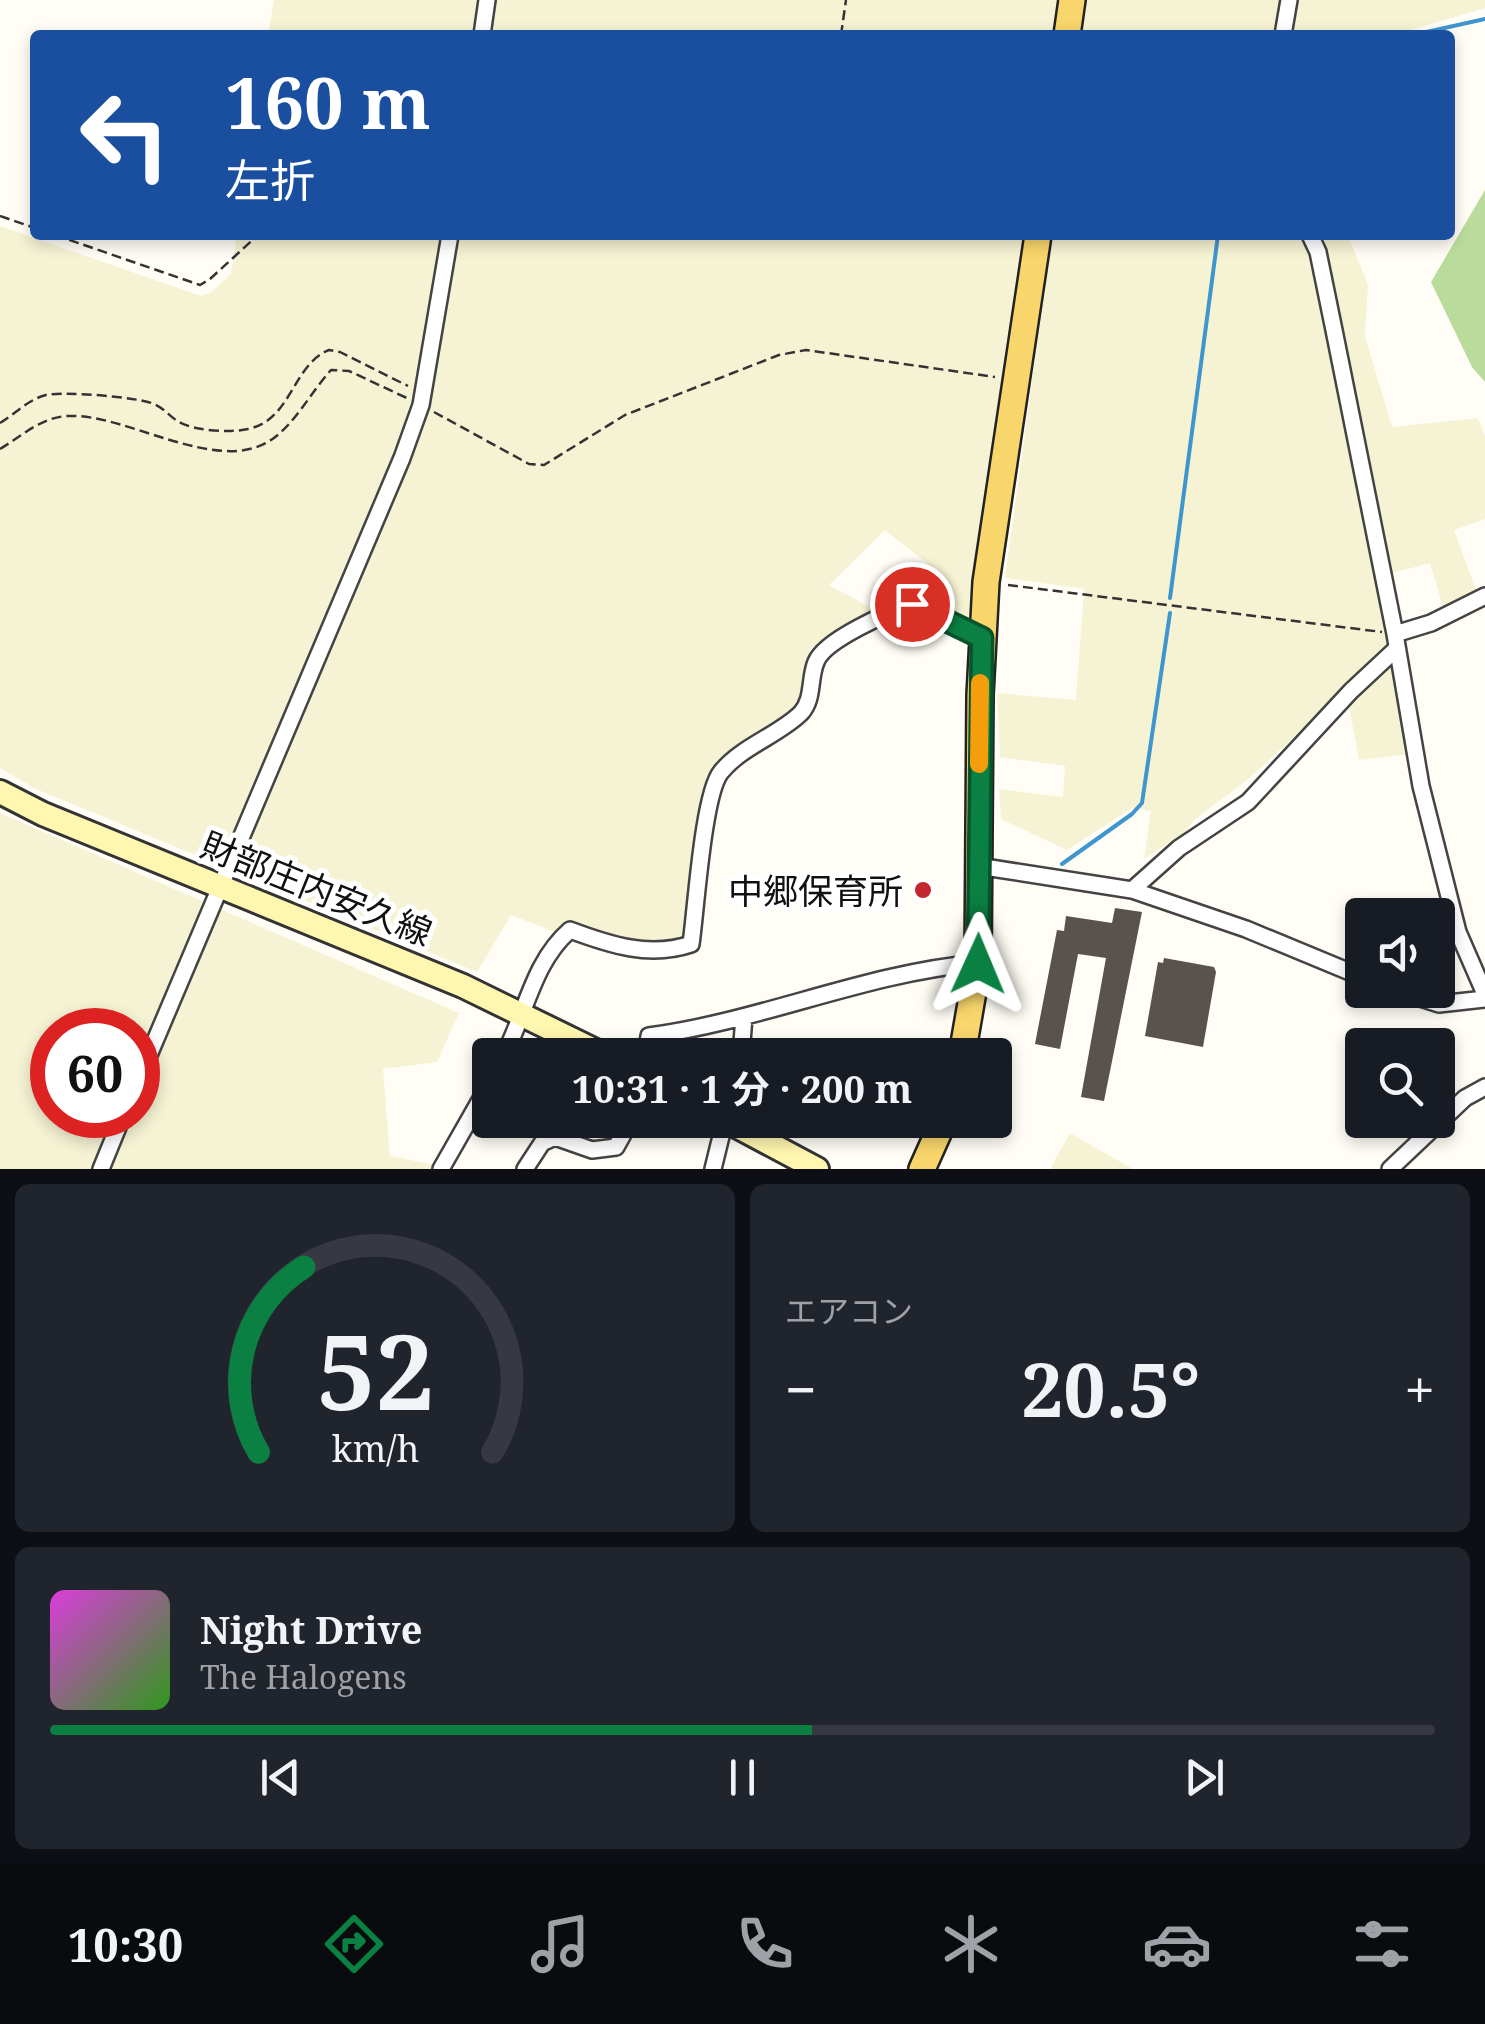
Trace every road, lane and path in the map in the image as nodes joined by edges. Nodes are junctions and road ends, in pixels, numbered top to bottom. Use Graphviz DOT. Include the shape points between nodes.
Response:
graph roads {
  1 [pos="488,0"];
  2 [pos="846,0"];
  3 [pos="1072,0"];
  4 [pos="1290,0"];
  5 [pos="483,30"];
  6 [pos="842,30"];
  7 [pos="1068,30"];
  8 [pos="1285,30"];
  9 [pos="0,216"];
  10 [pos="30,226"];
  11 [pos="70,240"];
  12 [pos="252,240"];
  13 [pos="449,240"];
  14 [pos="1037,240"];
  15 [pos="1312,240"];
  16 [pos="1017,380"];
  17 [pos="422,400"];
  18 [pos="0,424"];
  19 [pos="0,449"];
  20 [pos="986,582"];
  21 [pos="1485,596"];
  22 [pos="982,638"];
  23 [pos="1395,642"];
  24 [pos="0,792"];
  25 [pos="978,866"];
  26 [pos="220,886"];
  27 [pos="1132,890"];
  28 [pos="978,964"];
  29 [pos="1345,970"];
  30 [pos="1485,996"];
  31 [pos="1455,1001"];
  32 [pos="523,1013"];
  33 [pos="744,1018"];
  34 [pos="160,1029"];
  35 [pos="512,1038"];
  36 [pos="571,1038"];
  37 [pos="649,1038"];
  38 [pos="742,1038"];
  39 [pos="965,1038"];
  40 [pos="1485,1087"];
  41 [pos="472,1115"];
  42 [pos="113,1138"];
  43 [pos="553,1138"];
  44 [pos="558,1138"];
  45 [pos="621,1138"];
  46 [pos="721,1138"];
  47 [pos="759,1138"];
  48 [pos="936,1138"];
  49 [pos="100,1169"];
  50 [pos="441,1169"];
  51 [pos="525,1169"];
  52 [pos="714,1169"];
  53 [pos="817,1169"];
  54 [pos="922,1169"];
  55 [pos="1390,1169"];
  1 -- 5 [label="street"];
  2 -- 6 [label="path"];
  3 -- 7 [label="main road"];
  4 -- 8 [label="street"];
  9 -- 10 [label="path"];
  11 -- 12 [label="path" via="200,285"];
  13 -- 17 [label="street"];
  14 -- 16 [label="main road"];
  15 -- 23 [label="street"];
  16 -- 17 [label="path" via="792,352 642,407 544,465 529,464"];
  16 -- 20 [label="main road"];
  17 -- 18 [label="path" via="329,350 313,360 282,410 254,428 192,427 153,403 68,393 34,400"];
  17 -- 19 [label="path" via="331,370 282,431 247,450 176,443 70,416 36,424"];
  17 -- 26 [label="street"];
  20 -- 22 [label="main road"];
  20 -- 23 [label="path"];
  21 -- 23 [label="street"];
  22 -- 25 [label="main road"];
  22 -- 32 [label="street" via="912,604 825,646 801,712 719,774 691,944 673,950 617,948 570,930 556,942"];
  23 -- 27 [label="street" via="1248,802 1179,848"];
  23 -- 30 [label="street" via="1420,786 1458,932"];
  24 -- 26 [label="main road, 財部庄内安久線"];
  25 -- 27 [label="street"];
  25 -- 28 [label="main road"];
  26 -- 32 [label="main road, 財部庄内安久線"];
  26 -- 34 [label="street"];
  27 -- 29 [label="street"];
  28 -- 33 [label="street" via="879,979"];
  28 -- 39 [label="main road"];
  30 -- 31 [label="street"];
  32 -- 35 [label="street"];
  32 -- 36 [label="main road, 財部庄内安久線"];
  33 -- 37 [label="street"];
  33 -- 38 [label="street"];
  40 -- 55 [label="street"];
  41 -- 50 [label="street"];
  42 -- 49 [label="street"];
  43 -- 51 [label="street"];
  44 -- 45 [label="street" via="592,1150 616,1147"];
  46 -- 52 [label="street"];
  47 -- 53 [label="main road"];
  48 -- 54 [label="main road"];
}
